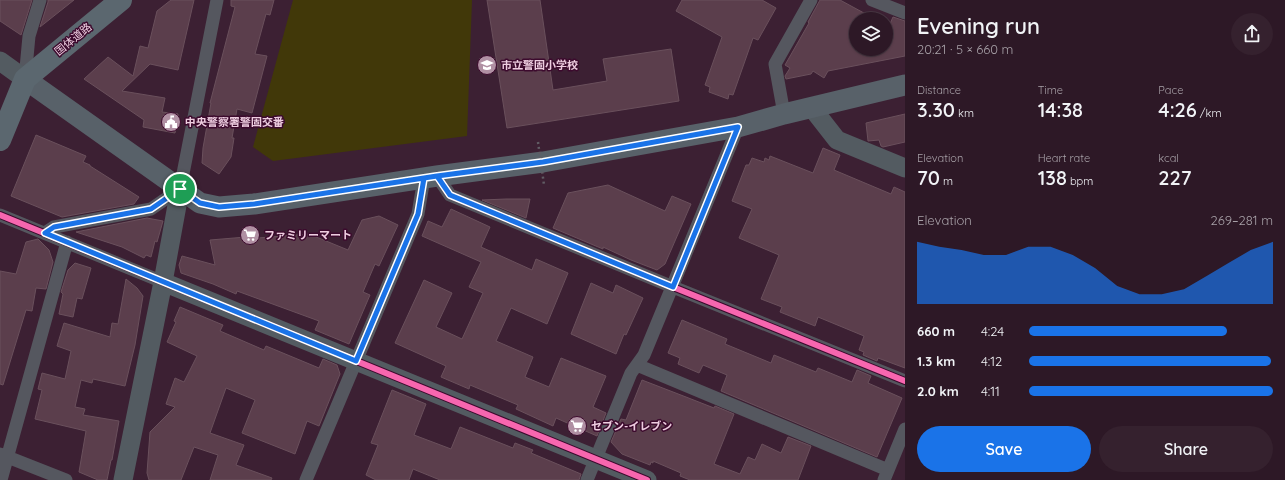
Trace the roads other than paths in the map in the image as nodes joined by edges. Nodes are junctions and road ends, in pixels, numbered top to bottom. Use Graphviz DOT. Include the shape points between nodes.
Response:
graph roads {
  1 [pos="40,0"];
  2 [pos="120,0"];
  3 [pos="217,0"];
  4 [pos="811,0"];
  5 [pos="872,0"];
  6 [pos="905,13"];
  7 [pos="0,61"];
  8 [pos="25,78"];
  9 [pos="905,85"];
  10 [pos="812,108"];
  11 [pos="784,114"];
  12 [pos="738,127"];
  13 [pos="0,140"];
  14 [pos="905,168"];
  15 [pos="430,177"];
  16 [pos="180,189"];
  17 [pos="0,214"];
  18 [pos="45,233"];
  19 [pos="67,242"];
  20 [pos="163,282"];
  21 [pos="673,287"];
  22 [pos="356,361"];
  23 [pos="637,365"];
  24 [pos="905,381"];
  25 [pos="905,429"];
  26 [pos="3,456"];
  27 [pos="595,459"];
  28 [pos="886,475"];
  29 [pos="1,480"];
  30 [pos="66,480"];
  31 [pos="123,480"];
  32 [pos="306,480"];
  33 [pos="587,480"];
  34 [pos="647,480"];
  1 -- 8 [label="street" via="29,36"];
  2 -- 8 [label="highway, 国体道路"];
  3 -- 16 [label="street"];
  4 -- 11 [label="street" via="774,64"];
  5 -- 6 [label="street"];
  7 -- 8 [label="street"];
  8 -- 13 [label="highway"];
  8 -- 16 [label="main road"];
  9 -- 10 [label="main road"];
  10 -- 11 [label="main road"];
  10 -- 14 [label="street" via="837,140"];
  11 -- 12 [label="main road"];
  12 -- 15 [label="main road" via="543,162"];
  12 -- 21 [label="street"];
  15 -- 16 [label="main road" via="219,207 200,203"];
  15 -- 21 [label="street" via="450,195"];
  15 -- 22 [label="street" via="418,214"];
  16 -- 18 [label="street" via="151,209 54,227"];
  16 -- 20 [label="street"];
  17 -- 18 [label="street"];
  18 -- 19 [label="street"];
  19 -- 20 [label="street"];
  19 -- 26 [label="street"];
  20 -- 22 [label="street"];
  20 -- 31 [label="street"];
  21 -- 23 [label="street" via="644,355"];
  21 -- 24 [label="street"];
  22 -- 27 [label="street"];
  22 -- 32 [label="street"];
  23 -- 27 [label="street" via="631,373"];
  23 -- 28 [label="street"];
  25 -- 28 [label="street"];
  26 -- 29 [label="street"];
  26 -- 30 [label="street"];
  27 -- 33 [label="street"];
  27 -- 34 [label="street"];
}
